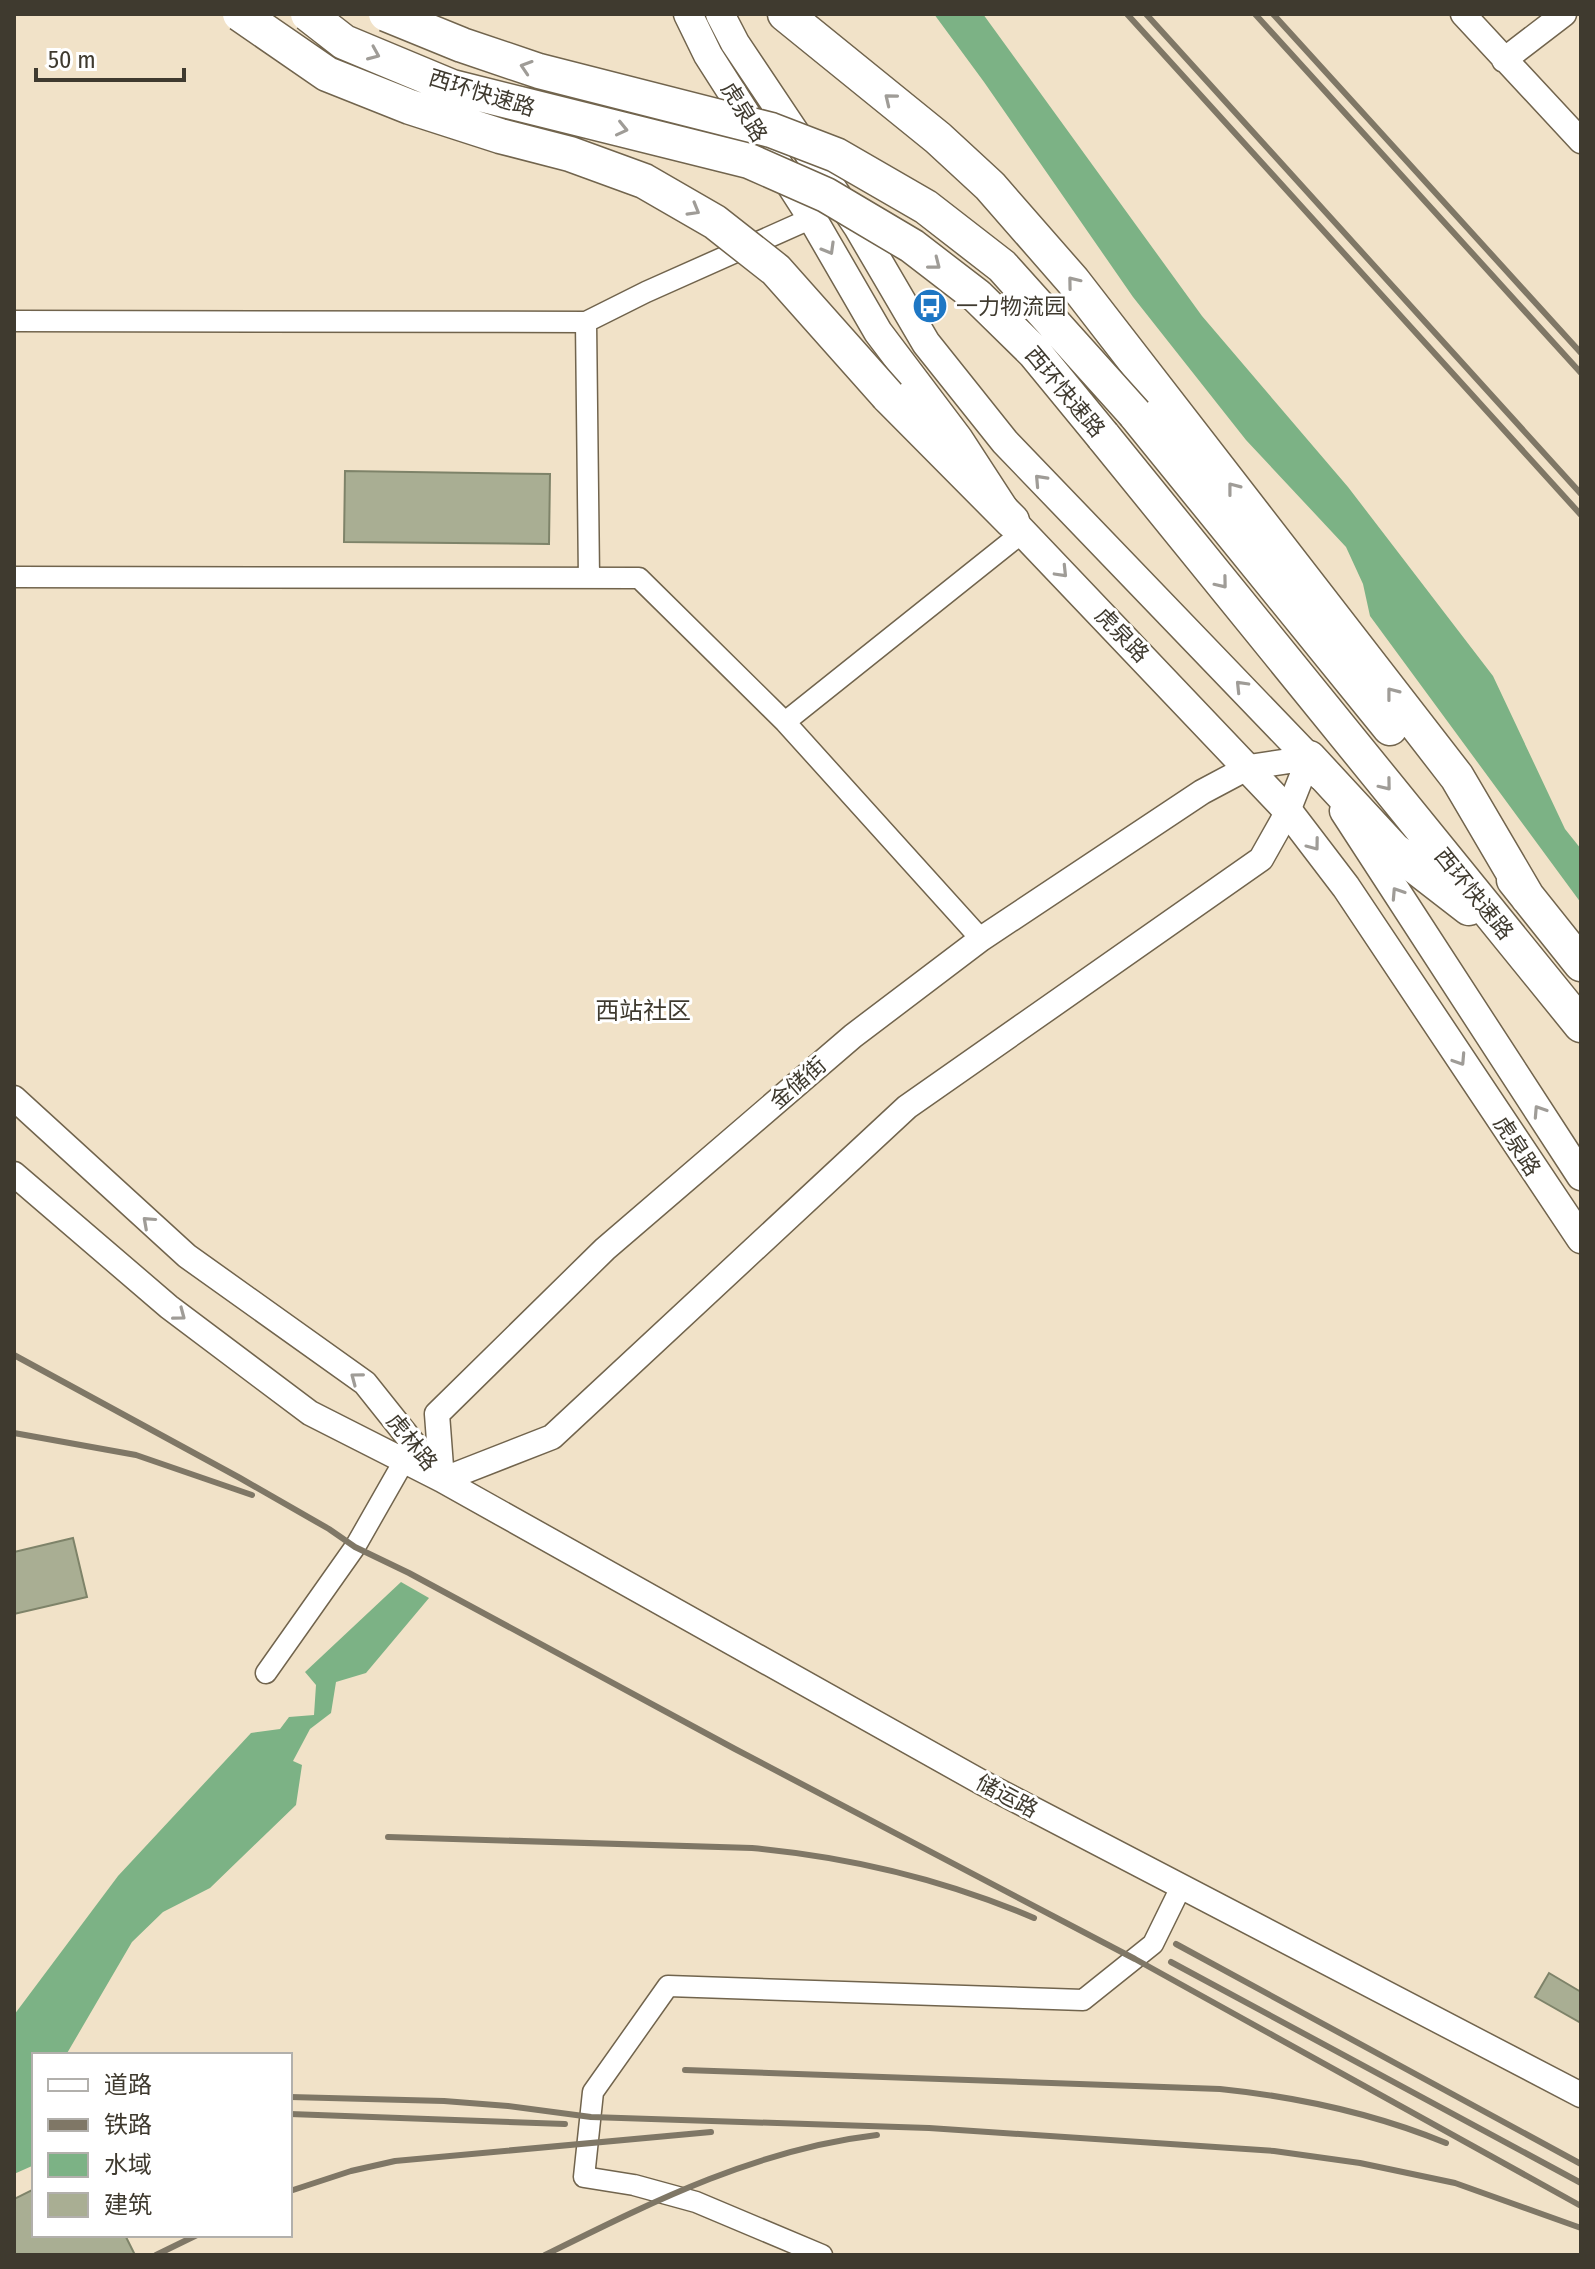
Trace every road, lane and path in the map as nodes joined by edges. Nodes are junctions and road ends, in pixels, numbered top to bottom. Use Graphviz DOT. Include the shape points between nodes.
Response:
graph roads {
  1 [pos="240,14"];
  2 [pos="308,14"];
  3 [pos="386,14"];
  4 [pos="688,14"];
  5 [pos="720,14"];
  6 [pos="785,14"];
  7 [pos="1463,14"];
  8 [pos="1564,14"];
  9 [pos="1504,60"];
  10 [pos="1581,141"];
  11 [pos="812,218"];
  12 [pos="14,321"];
  13 [pos="586,322"];
  14 [pos="1018,527"];
  15 [pos="14,577"];
  16 [pos="589,578"];
  17 [pos="785,722"];
  18 [pos="1309,758"];
  19 [pos="1249,767"];
  20 [pos="1288,811"];
  21 [pos="1528,898"];
  22 [pos="981,939"];
  23 [pos="1515,944"];
  24 [pos="1573,954"];
  25 [pos="1581,1025"];
  26 [pos="14,1098"];
  27 [pos="14,1174"];
  28 [pos="1581,1176"];
  29 [pos="1581,1239"];
  30 [pos="404,1461"];
  31 [pos="442,1480"];
  32 [pos="266,1673"];
  33 [pos="1181,1887"];
  34 [pos="1581,2095"];
  35 [pos="822,2255"];
  1 -- 14 [label="highway, one-way, bridge" via="327,74 410,107 644,181 715,222 776,270 888,396"];
  2 -- 23 [label="highway, 西环快速路, one-way, bridge" via="344,42 452,87 749,161 826,195 912,246 977,296 1034,352"];
  21 -- 3 [label="highway, 西环快速路, one-way, bridge" via="1135,414 1002,266 926,207 836,155 771,130 539,71"];
  4 -- 11 [label="main road, 虎泉路" via="708,55"];
  18 -- 5 [label="main road, 虎泉路, one-way" via="1005,442 926,343"];
  21 -- 6 [label="highway, one-way" via="1457,777 1073,281 990,186"];
  7 -- 9 [label="street"];
  8 -- 9 [label="street"];
  9 -- 10 [label="street"];
  11 -- 13 [label="street"];
  11 -- 14 [label="main road, 虎泉路, one-way" via="878,332"];
  12 -- 13 [label="street"];
  13 -- 16 [label="street"];
  14 -- 17 [label="street"];
  14 -- 19 [label="main road, 虎泉路, one-way"];
  15 -- 16 [label="street"];
  16 -- 17 [label="street" via="639,578"];
  17 -- 22 [label="street"];
  18 -- 19 [label="street, 金储街"];
  18 -- 20 [label="street"];
  18 -- 23 [label="highway" via="1394,850"];
  28 -- 18 [label="main road, 虎泉路, one-way"];
  19 -- 20 [label="main road, 虎泉路"];
  19 -- 22 [label="street, 金储街" via="1202,792"];
  20 -- 29 [label="main road, 虎泉路, one-way" via="1346,887"];
  20 -- 31 [label="street" via="1261,859 907,1107 552,1437"];
  21 -- 24 [label="highway, 西环快速路"];
  22 -- 31 [label="street, 金储街" via="853,1036 605,1249 437,1414"];
  23 -- 25 [label="highway, 西环快速路"];
  31 -- 26 [label="street, 虎林路, one-way" via="365,1383 187,1256"];
  27 -- 30 [label="street, 虎林路, one-way" via="169,1307 310,1413"];
  30 -- 31 [label="street, 虎林路"];
  30 -- 32 [label="street" via="355,1547"];
  31 -- 33 [label="street, 储运路" via="981,1782"];
  33 -- 34 [label="street, 储运路"];
  33 -- 35 [label="street" via="1153,1944 1083,2000 668,1986 593,2092 584,2177 696,2202"];
}
